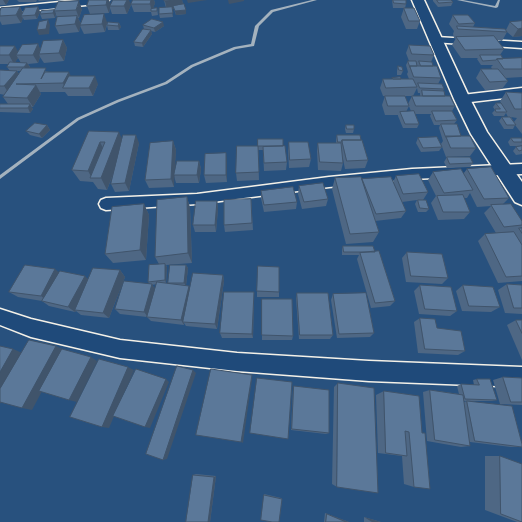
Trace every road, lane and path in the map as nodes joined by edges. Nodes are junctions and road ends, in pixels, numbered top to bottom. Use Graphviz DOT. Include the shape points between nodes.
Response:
graph roads {
  1 [pos="105,0"];
  2 [pos="418,0"];
  3 [pos="0,11"];
  4 [pos="436,40"];
  5 [pos="522,44"];
  6 [pos="522,92"];
  7 [pos="462,99"];
  8 [pos="522,169"];
  9 [pos="505,170"];
  10 [pos="522,197"];
  11 [pos="106,204"];
  12 [pos="0,317"];
  13 [pos="522,377"];
  1 -- 3 [label="street"];
  2 -- 4 [label="main road"];
  4 -- 5 [label="street"];
  4 -- 7 [label="main road"];
  6 -- 7 [label="street"];
  7 -- 9 [label="main road" via="480,134"];
  8 -- 9 [label="street"];
  9 -- 10 [label="main road"];
  9 -- 11 [label="street" via="412,174 197,199"];
  12 -- 13 [label="street" via="31,328 128,350 237,362 362,371"];
}
